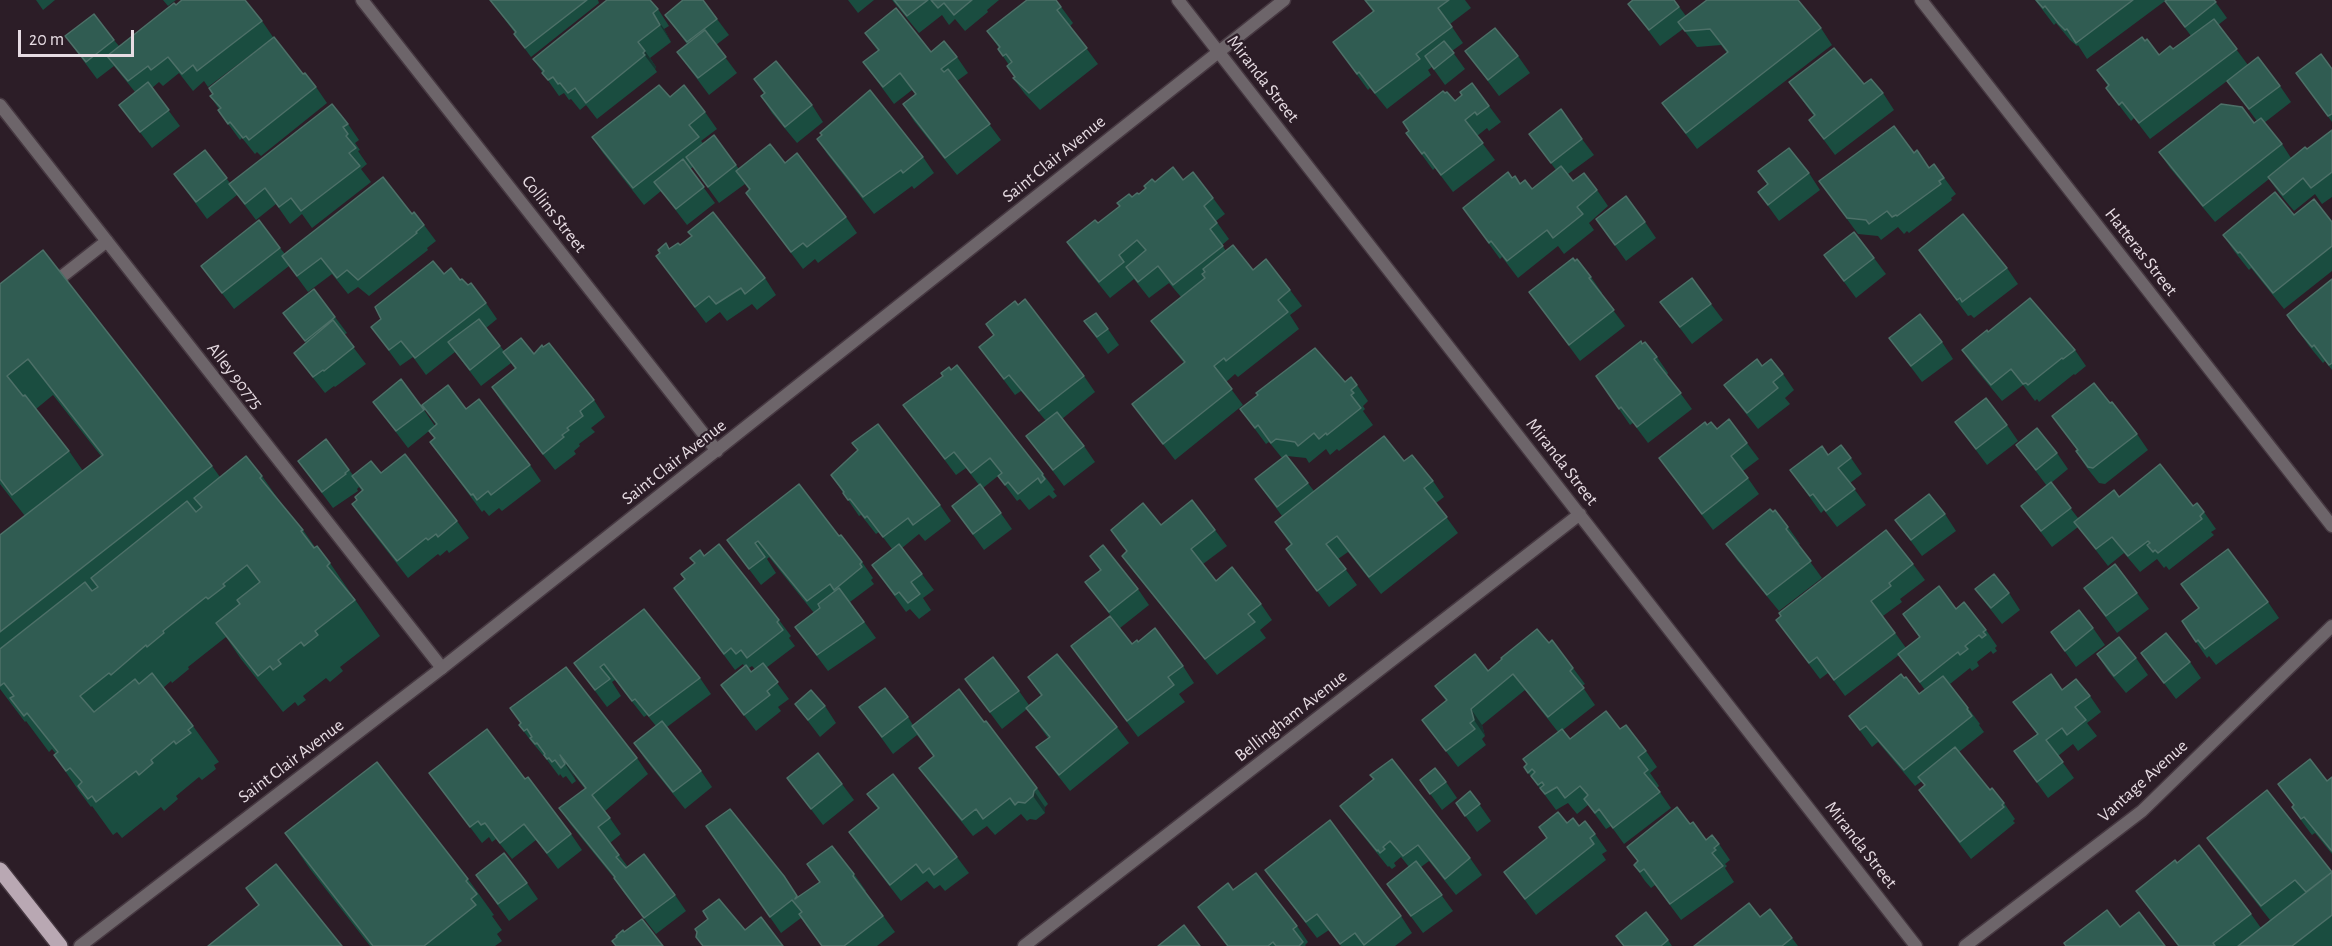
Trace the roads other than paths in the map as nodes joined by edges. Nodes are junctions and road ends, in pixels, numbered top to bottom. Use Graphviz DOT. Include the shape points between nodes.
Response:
graph roads {
  1 [pos="362,0"];
  2 [pos="1178,0"];
  3 [pos="1284,0"];
  4 [pos="1921,0"];
  5 [pos="1219,51"];
  6 [pos="0,105"];
  7 [pos="106,241"];
  8 [pos="44,290"];
  9 [pos="717,451"];
  10 [pos="1580,514"];
  11 [pos="2332,526"];
  12 [pos="2332,626"];
  13 [pos="442,668"];
  14 [pos="0,870"];
  15 [pos="60,946"];
  16 [pos="80,946"];
  17 [pos="1024,946"];
  18 [pos="1916,946"];
  19 [pos="1965,946"];
  1 -- 9 [label="street, Collins Street"];
  2 -- 5 [label="street, Miranda Street"];
  3 -- 5 [label="street, Saint Clair Avenue"];
  4 -- 11 [label="street, Hatteras Street"];
  5 -- 9 [label="street, Saint Clair Avenue"];
  5 -- 10 [label="street, Miranda Street"];
  6 -- 7 [label="street, Alley 90775"];
  7 -- 8 [label="street"];
  7 -- 13 [label="street, Alley 90775"];
  9 -- 13 [label="street, Saint Clair Avenue"];
  10 -- 17 [label="street, Bellingham Avenue"];
  10 -- 18 [label="street, Miranda Street"];
  12 -- 19 [label="street, Vantage Avenue" via="2142,811"];
  13 -- 16 [label="street, Saint Clair Avenue"];
  14 -- 15 [label="main road"];
}
